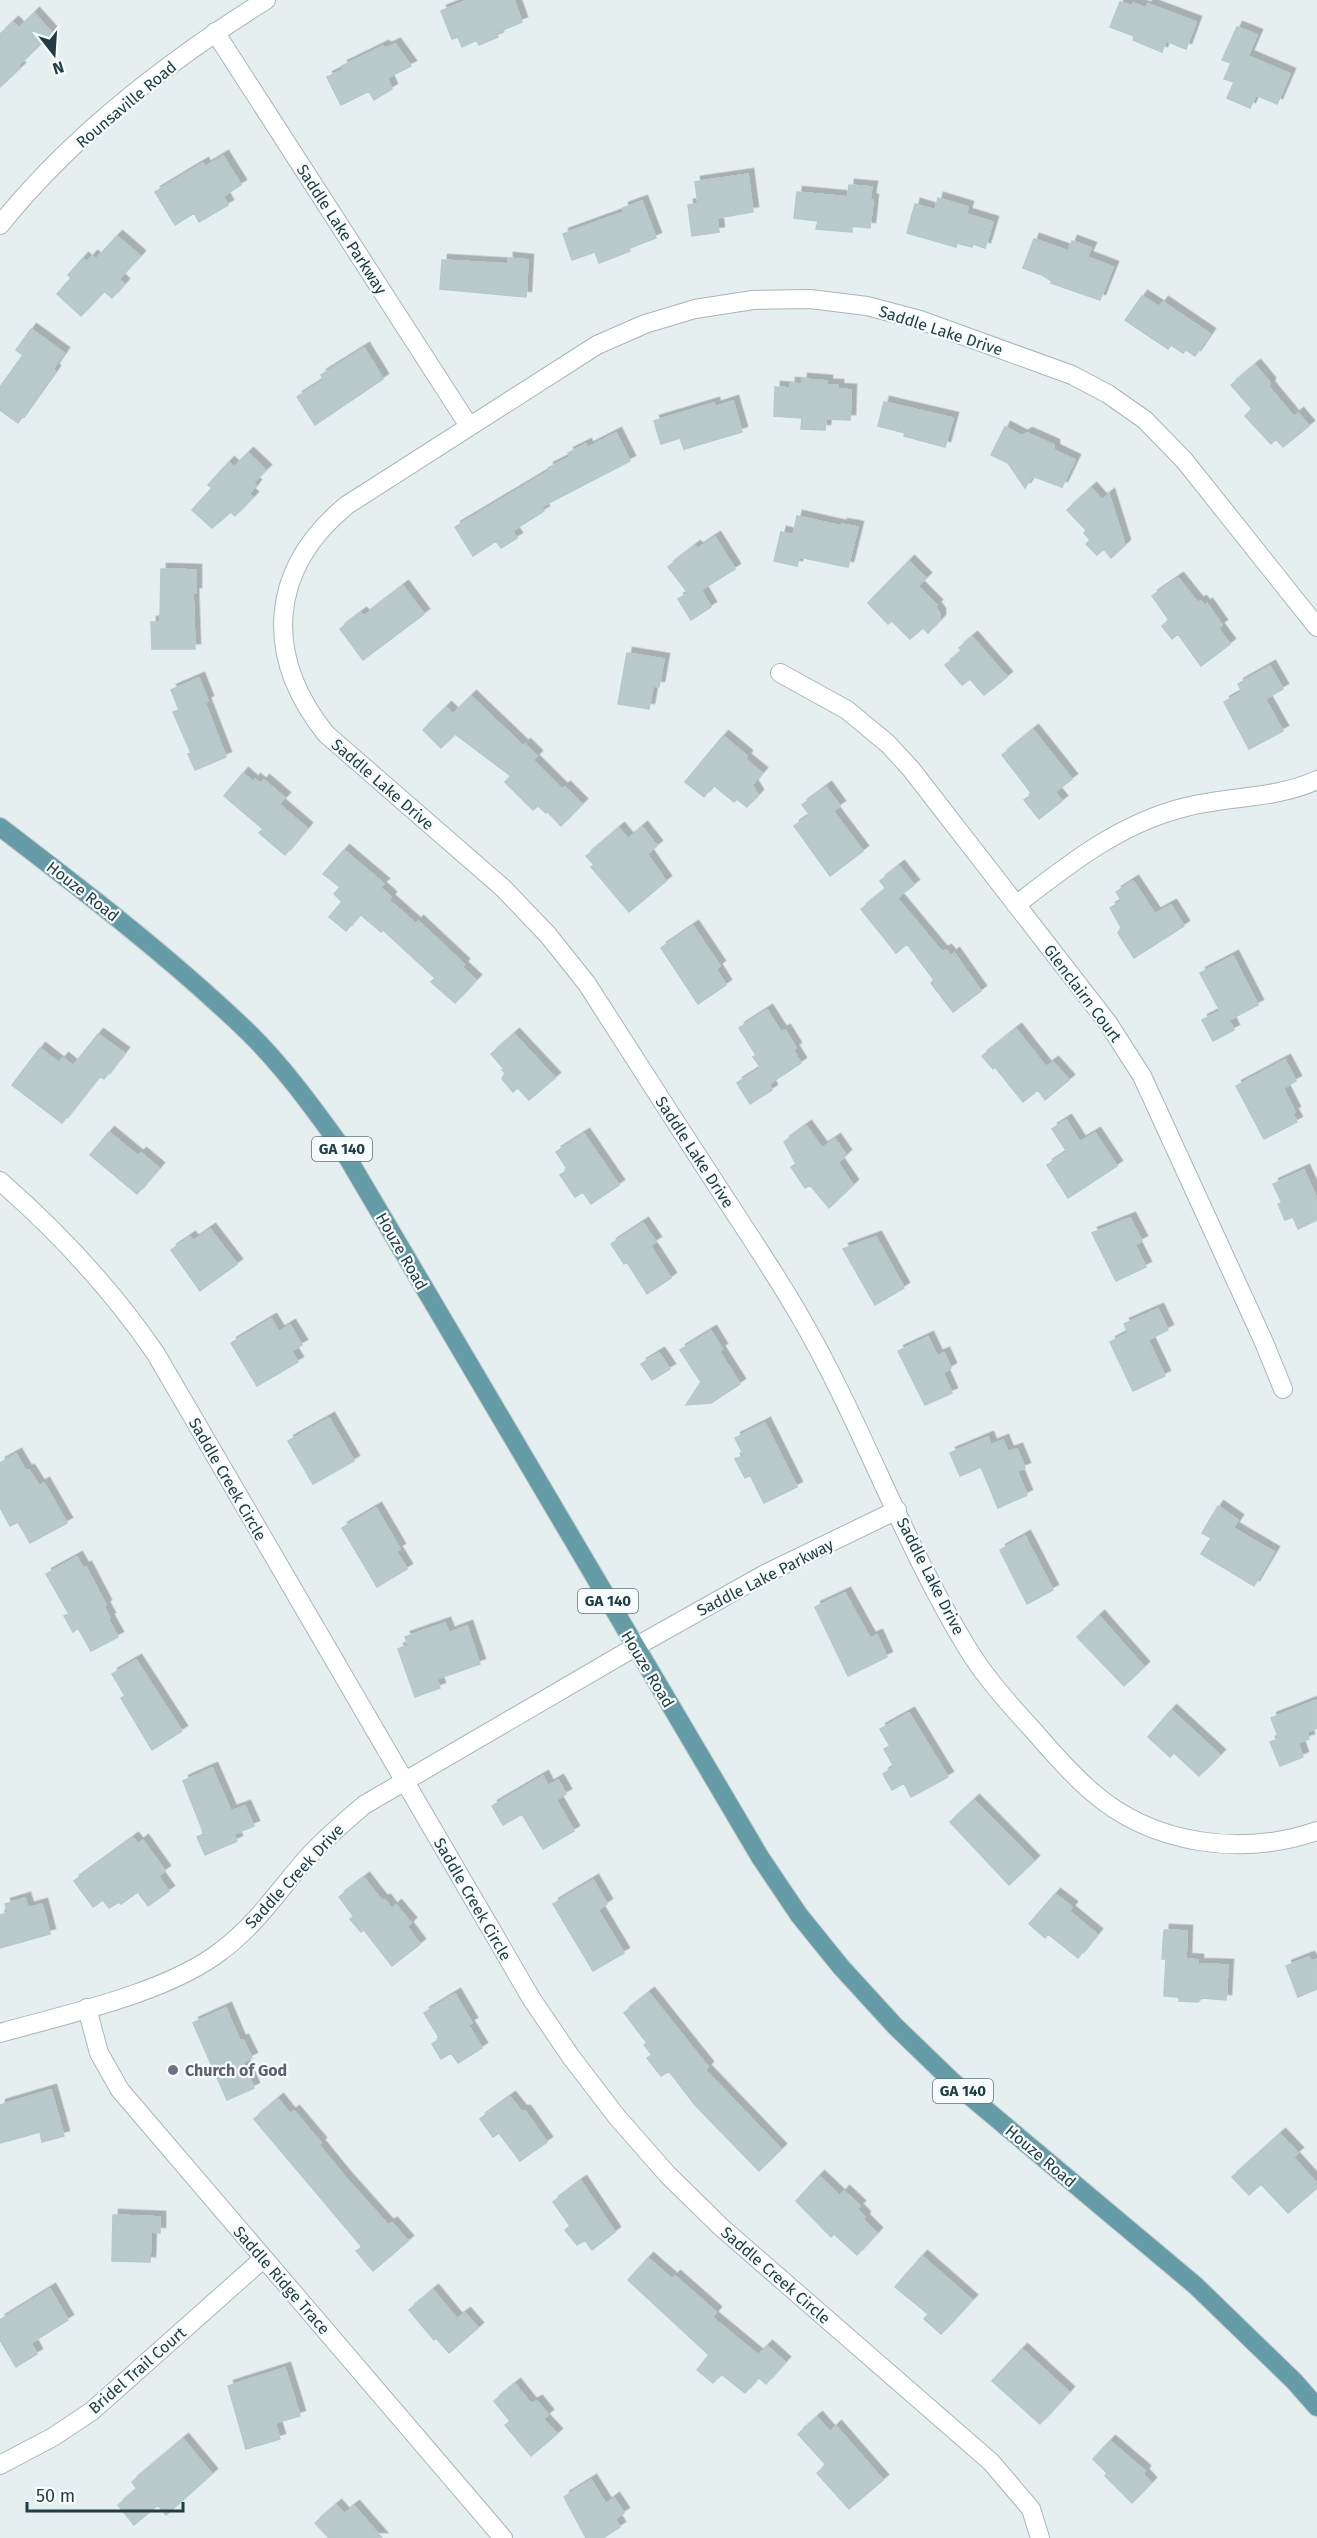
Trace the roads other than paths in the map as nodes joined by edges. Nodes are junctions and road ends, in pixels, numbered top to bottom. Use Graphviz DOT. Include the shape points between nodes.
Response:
graph roads {
  1 [pos="266,0"];
  2 [pos="215,32"];
  3 [pos="0,225"];
  4 [pos="469,426"];
  5 [pos="1317,627"];
  6 [pos="780,673"];
  7 [pos="1317,780"];
  8 [pos="0,827"];
  9 [pos="1016,905"];
  10 [pos="0,1181"];
  11 [pos="1283,1389"];
  12 [pos="897,1510"];
  13 [pos="634,1647"];
  14 [pos="404,1781"];
  15 [pos="1317,1831"];
  16 [pos="87,2008"];
  17 [pos="0,2033"];
  18 [pos="263,2259"];
  19 [pos="1317,2407"];
  20 [pos="0,2465"];
  21 [pos="503,2538"];
  22 [pos="1040,2538"];
  1 -- 2 [label="street, Rounsaville Road"];
  2 -- 3 [label="street, Rounsaville Road" via="100,122"];
  2 -- 4 [label="street, Saddle Lake Parkway"];
  4 -- 5 [label="street, Saddle Lake Drive" via="597,345 645,324 695,309 753,300 810,299 867,306 920,320 1072,375 1117,400 1145,420 1184,460"];
  4 -- 12 [label="street, Saddle Lake Drive" via="347,505 310,542 294,571 283,612 284,648 294,686 326,734 503,888 587,984 798,1312"];
  6 -- 9 [label="street, Glenclairn Court" via="846,710 888,744"];
  7 -- 9 [label="street" via="1275,793 1186,807 1128,827 1081,855"];
  8 -- 13 [label="main road, Houze Road / GA 140" via="176,967 248,1032 296,1085 339,1145"];
  9 -- 11 [label="street, Glenclairn Court" via="1108,1023 1142,1076"];
  10 -- 14 [label="street, Saddle Creek Circle" via="125,1310 156,1354"];
  12 -- 13 [label="street, Saddle Lake Parkway" via="765,1574"];
  12 -- 15 [label="street, Saddle Lake Drive" via="968,1649 1003,1696 1092,1793 1126,1816 1166,1834 1213,1844 1252,1845"];
  13 -- 14 [label="street, Saddle Creek Drive"];
  13 -- 19 [label="main road, Houze Road / GA 140" via="760,1857 841,1967 953,2082 1196,2286"];
  14 -- 16 [label="street, Saddle Creek Drive" via="364,1805 333,1831 260,1917 220,1952 165,1983"];
  14 -- 22 [label="street, Saddle Creek Circle" via="531,1998 617,2117 721,2227 991,2462 1030,2509"];
  16 -- 17 [label="street, Saddle Creek Drive"];
  16 -- 18 [label="street, Saddle Ridge Trace" via="99,2053 120,2090"];
  18 -- 20 [label="street, Bridel Trail Court" via="92,2411"];
  18 -- 21 [label="street, Saddle Ridge Trace"];
}
